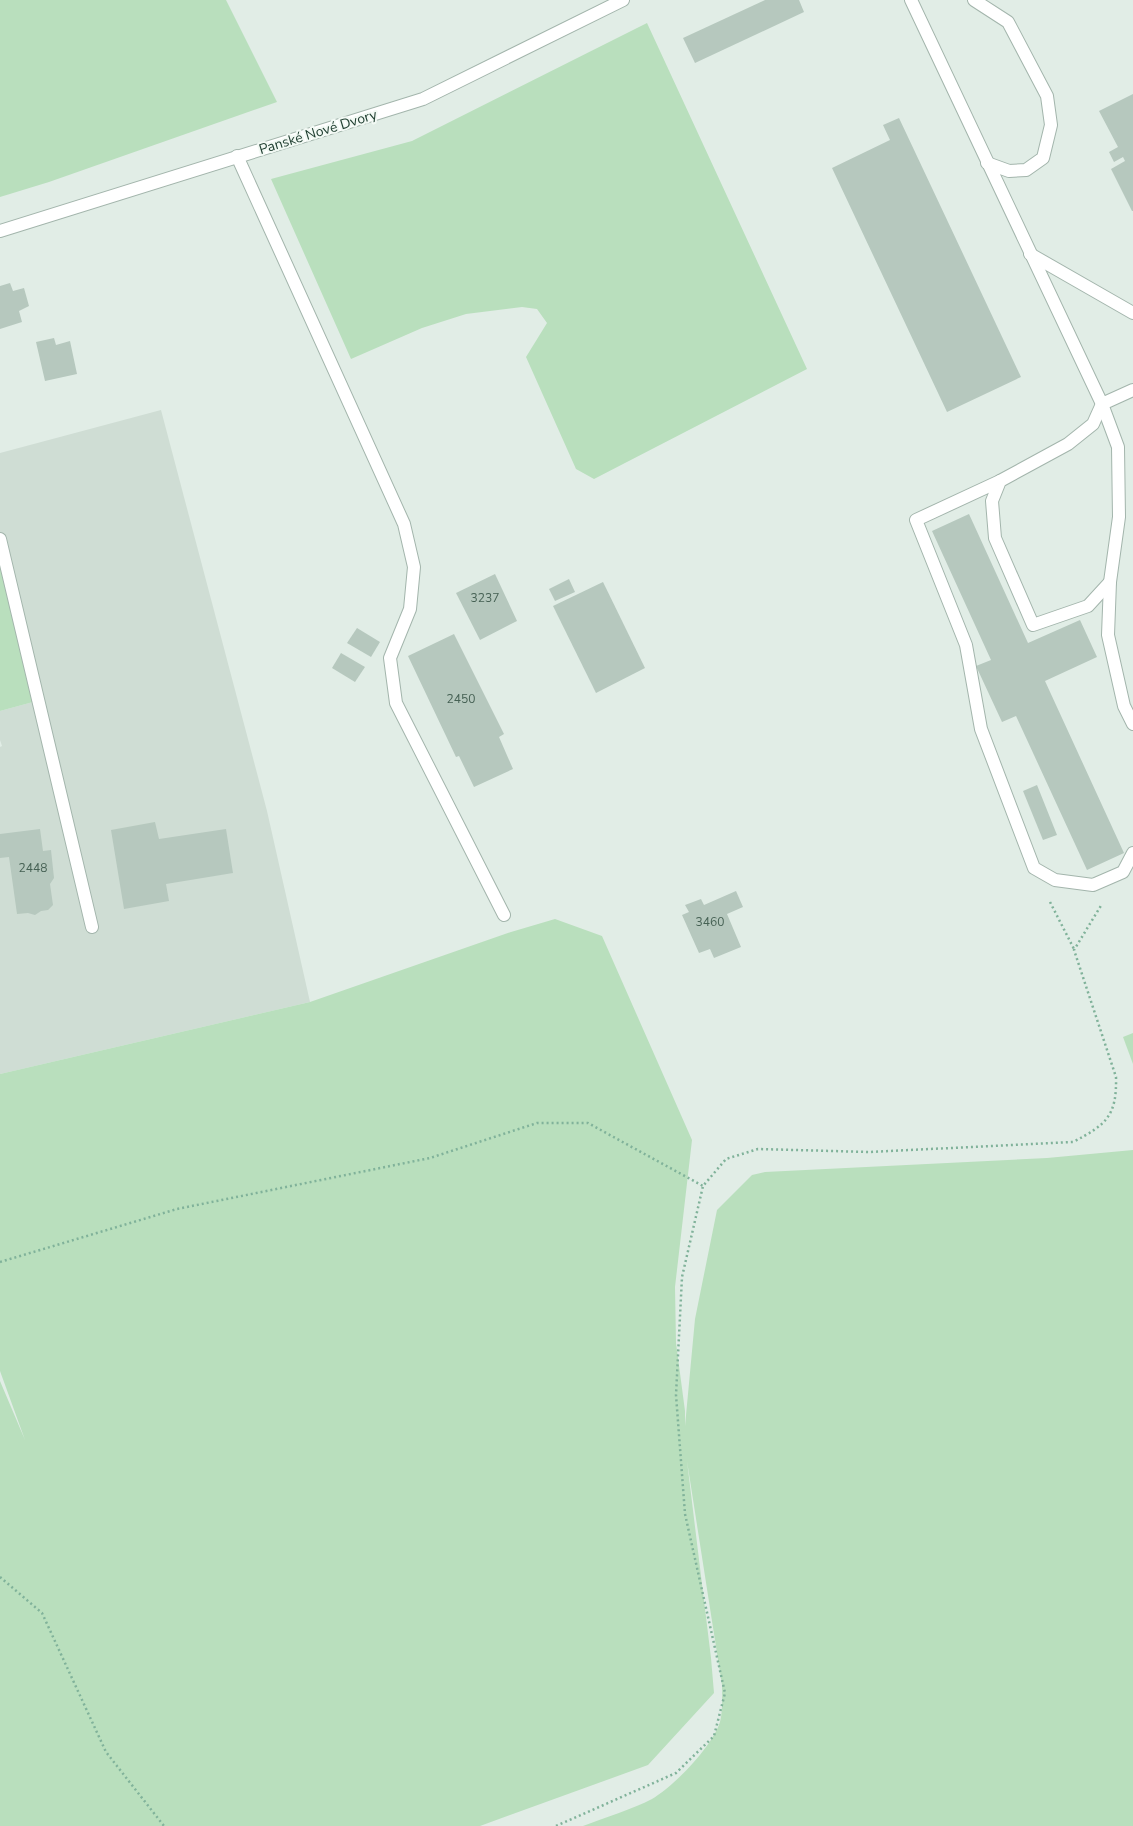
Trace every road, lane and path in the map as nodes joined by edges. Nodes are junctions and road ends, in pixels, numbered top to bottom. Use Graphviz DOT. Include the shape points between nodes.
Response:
graph roads {
  1 [pos="623,0"];
  2 [pos="911,0"];
  3 [pos="974,0"];
  4 [pos="237,156"];
  5 [pos="987,163"];
  6 [pos="0,231"];
  7 [pos="1030,254"];
  8 [pos="1133,313"];
  9 [pos="1133,390"];
  10 [pos="1102,404"];
  11 [pos="1000,481"];
  12 [pos="0,539"];
  13 [pos="1110,582"];
  14 [pos="1133,724"];
  15 [pos="1133,853"];
  16 [pos="1034,868"];
  17 [pos="1123,872"];
  18 [pos="504,915"];
  19 [pos="92,927"];
  20 [pos="1074,950"];
  21 [pos="703,1186"];
  22 [pos="0,1262"];
  23 [pos="0,1577"];
  24 [pos="164,1826"];
  25 [pos="556,1826"];
  1 -- 4 [label="street, Panské Nové Dvory" via="423,99"];
  2 -- 5 [label="street"];
  3 -- 5 [label="street" via="1008,22 1047,96 1051,125 1043,158 1026,170 1009,171"];
  4 -- 6 [label="street, Panské Nové Dvory"];
  4 -- 18 [label="street" via="404,524 414,567 410,609 390,658 396,703"];
  5 -- 7 [label="street"];
  7 -- 8 [label="street"];
  7 -- 10 [label="street"];
  9 -- 10 [label="street"];
  10 -- 11 [label="street" via="1093,424 1068,444"];
  10 -- 13 [label="street" via="1118,447 1119,517"];
  11 -- 13 [label="street" via="992,501 995,538 1033,625 1088,606"];
  11 -- 16 [label="street" via="916,520 966,644 982,729"];
  12 -- 19 [label="street"];
  13 -- 14 [label="street" via="1108,635 1124,706"];
  15 -- 17 [label="street"];
  16 -- 17 [label="street" via="1055,880 1093,885"];
  16 -- 20 [label="path"];
  17 -- 20 [label="path"];
  20 -- 21 [label="path" via="1116,1077 1112,1110 1095,1131 1073,1142 869,1152 758,1149 726,1160"];
  21 -- 22 [label="path" via="588,1123 537,1123 430,1158 176,1210"];
  21 -- 25 [label="path" via="682,1277 676,1395 685,1514 724,1693 714,1736 676,1774"];
  23 -- 24 [label="path" via="42,1613 106,1752"];
}
